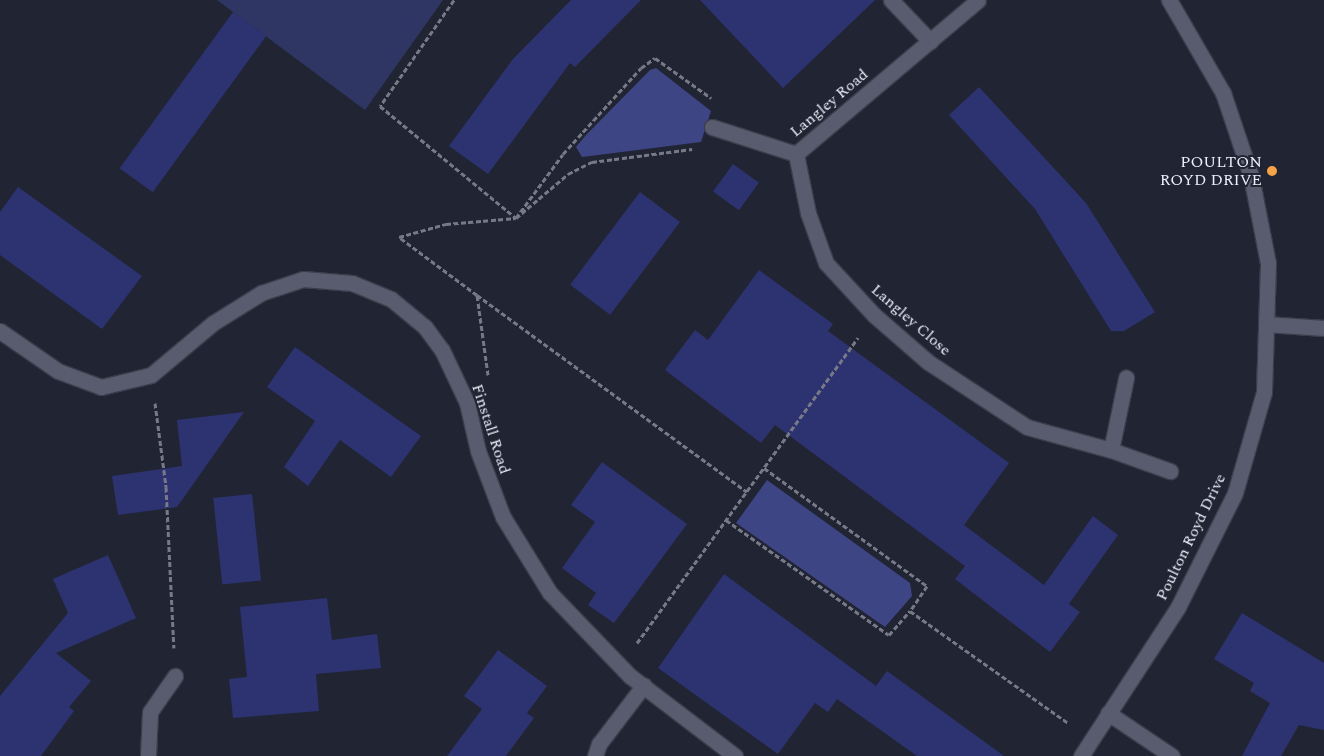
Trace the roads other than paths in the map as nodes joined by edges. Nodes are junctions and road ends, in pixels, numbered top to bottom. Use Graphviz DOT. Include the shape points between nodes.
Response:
graph roads {
  1 [pos="891,0"];
  2 [pos="978,0"];
  3 [pos="1175,2"];
  4 [pos="930,41"];
  5 [pos="712,127"];
  6 [pos="796,154"];
  7 [pos="1266,324"];
  8 [pos="1324,328"];
  9 [pos="0,331"];
  10 [pos="1126,378"];
  11 [pos="1111,450"];
  12 [pos="1170,471"];
  13 [pos="175,676"];
  14 [pos="644,685"];
  15 [pos="1108,713"];
  16 [pos="148,756"];
  17 [pos="595,756"];
  18 [pos="735,756"];
  19 [pos="1081,756"];
  20 [pos="1172,756"];
  1 -- 4 [label="street"];
  2 -- 4 [label="street, Langley Road"];
  3 -- 7 [label="street, Poulton Royd Drive" via="1223,93 1251,176 1268,263"];
  4 -- 6 [label="street, Langley Road"];
  5 -- 6 [label="street, Langley Road"];
  6 -- 11 [label="street, Langley Close" via="808,213 826,264 874,315 928,362 1027,427"];
  7 -- 8 [label="street"];
  7 -- 15 [label="street, Poulton Royd Drive" via="1264,392 1234,494 1178,607"];
  9 -- 14 [label="street, Finstall Road" via="58,371 101,388 151,375 213,323 261,293 302,279 352,282 391,299 425,327 442,350 467,403 478,451 503,517 550,593 621,666"];
  10 -- 11 [label="street"];
  11 -- 12 [label="street, Langley Close"];
  13 -- 16 [label="street" via="150,712"];
  14 -- 17 [label="street" via="599,744"];
  14 -- 18 [label="street, Finstall Road"];
  15 -- 19 [label="street, Poulton Royd Drive"];
  15 -- 20 [label="street"];
}
